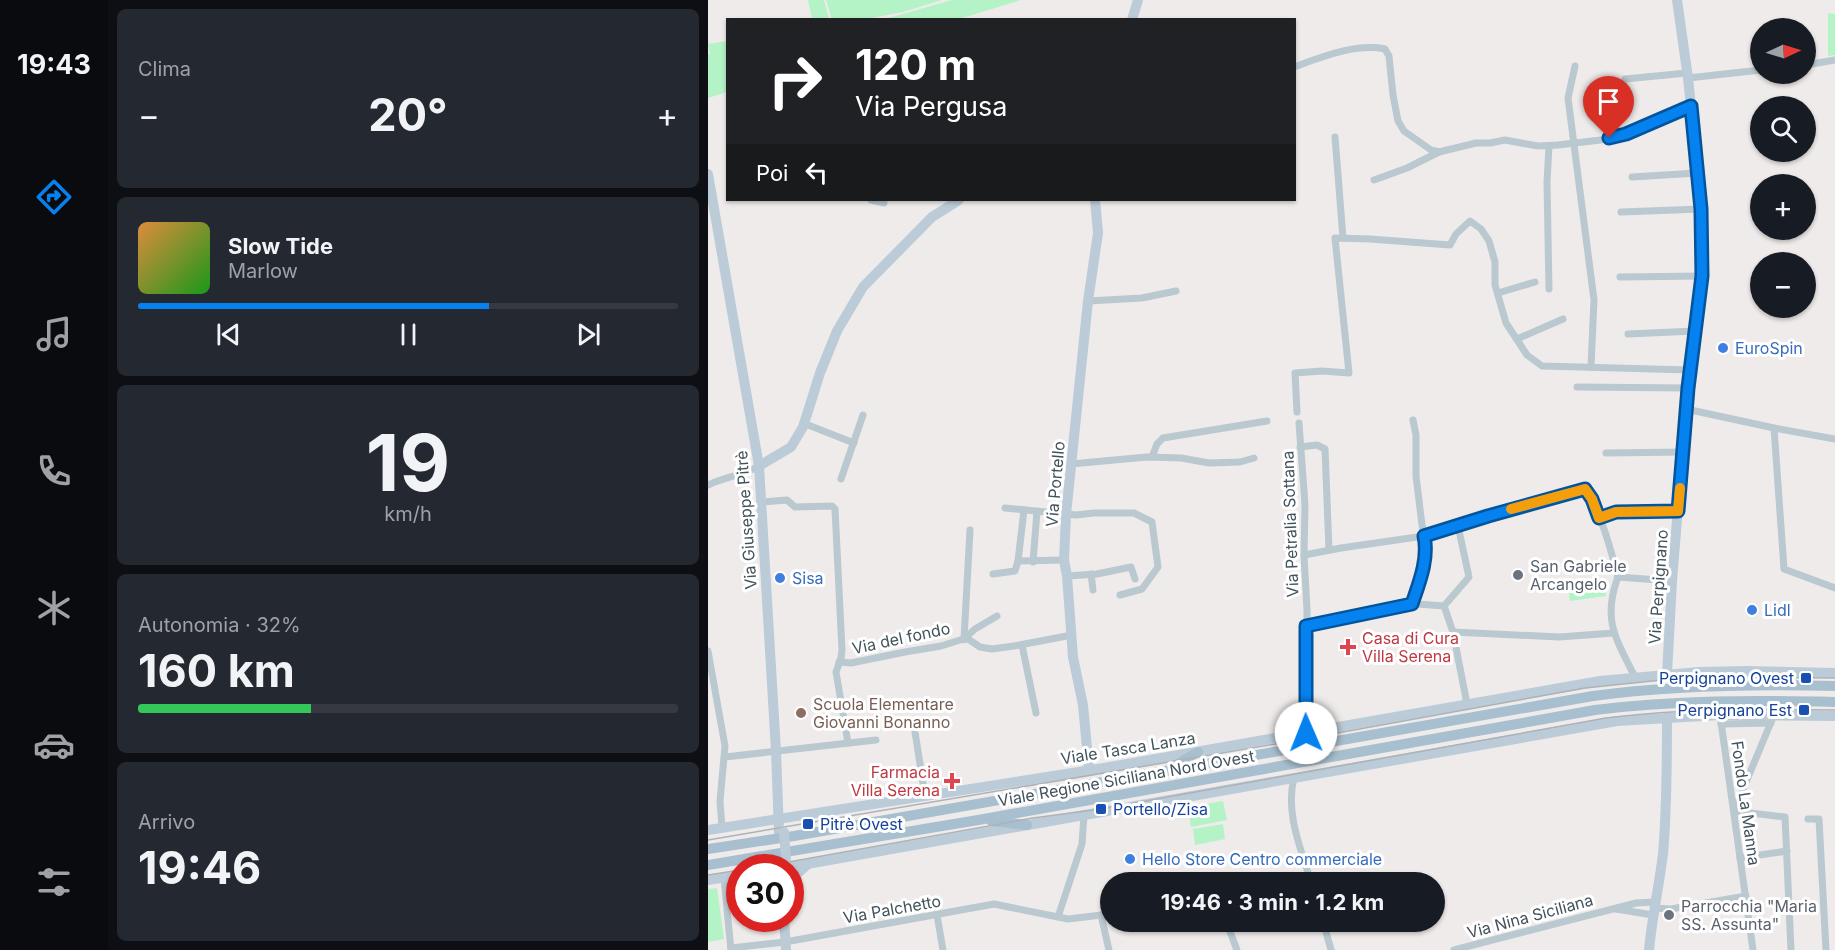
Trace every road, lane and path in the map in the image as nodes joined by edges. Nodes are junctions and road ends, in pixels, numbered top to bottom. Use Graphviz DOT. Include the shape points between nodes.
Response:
graph roads {
  1 [pos="1138,0"];
  2 [pos="1677,0"];
  3 [pos="1133,18"];
  4 [pos="1835,60"];
  5 [pos="1816,63"];
  6 [pos="1296,66"];
  7 [pos="1575,66"];
  8 [pos="1750,71"];
  9 [pos="1688,76"];
  10 [pos="1625,79"];
  11 [pos="1691,106"];
  12 [pos="1335,137"];
  13 [pos="1573,143"];
  14 [pos="1549,146"];
  15 [pos="1439,152"];
  16 [pos="1698,173"];
  17 [pos="708,174"];
  18 [pos="1632,177"];
  19 [pos="1374,180"];
  20 [pos="875,201"];
  21 [pos="956,201"];
  22 [pos="1095,201"];
  23 [pos="884,203"];
  24 [pos="1701,209"];
  25 [pos="1621,212"];
  26 [pos="1343,238"];
  27 [pos="1702,276"];
  28 [pos="1620,277"];
  29 [pos="1535,282"];
  30 [pos="1550,289"];
  31 [pos="1176,291"];
  32 [pos="1498,294"];
  33 [pos="1088,301"];
  34 [pos="1563,320"];
  35 [pos="1695,331"];
  36 [pos="1628,334"];
  37 [pos="1517,339"];
  38 [pos="1591,367"];
  39 [pos="1690,370"];
  40 [pos="1577,387"];
  41 [pos="1688,388"];
  42 [pos="1686,409"];
  43 [pos="1297,412"];
  44 [pos="863,415"];
  45 [pos="1413,420"];
  46 [pos="1267,422"];
  47 [pos="803,423"];
  48 [pos="1299,423"];
  49 [pos="1774,428"];
  50 [pos="1835,439"];
  51 [pos="854,443"];
  52 [pos="1300,447"];
  53 [pos="1684,452"];
  54 [pos="1606,453"];
  55 [pos="1152,457"];
  56 [pos="1254,458"];
  57 [pos="1071,464"];
  58 [pos="759,466"];
  59 [pos="842,479"];
  60 [pos="708,485"];
  61 [pos="762,502"];
  62 [pos="1005,508"];
  63 [pos="1024,510"];
  64 [pos="1037,511"];
  65 [pos="1678,511"];
  66 [pos="1066,515"];
  67 [pos="1599,518"];
  68 [pos="1458,526"];
  69 [pos="970,530"];
  70 [pos="1424,536"];
  71 [pos="1329,550"];
  72 [pos="1304,555"];
  73 [pos="1064,560"];
  74 [pos="1018,561"];
  75 [pos="1033,562"];
  76 [pos="993,574"];
  77 [pos="1091,574"];
  78 [pos="1070,576"];
  79 [pos="1618,577"];
  80 [pos="1135,579"];
  81 [pos="1672,581"];
  82 [pos="1835,588"];
  83 [pos="1093,590"];
  84 [pos="1120,595"];
  85 [pos="1412,604"];
  86 [pos="1444,606"];
  87 [pos="997,616"];
  88 [pos="1306,626"];
  89 [pos="1454,632"];
  90 [pos="1614,633"];
  91 [pos="1072,635"];
  92 [pos="966,639"];
  93 [pos="1022,645"];
  94 [pos="708,651"];
  95 [pos="839,662"];
  96 [pos="1835,673"];
  97 [pos="1667,674"];
  98 [pos="1635,677"];
  99 [pos="1835,686"];
  100 [pos="1835,702"];
  101 [pos="1467,704"];
  102 [pos="1036,713"];
  103 [pos="1835,716"];
  104 [pos="1667,717"];
  105 [pos="1721,719"];
  106 [pos="1772,719"];
  107 [pos="915,732"];
  108 [pos="1306,733"];
  109 [pos="876,740"];
  110 [pos="848,743"];
  111 [pos="776,751"];
  112 [pos="1198,752"];
  113 [pos="725,757"];
  114 [pos="1089,770"];
  115 [pos="1167,771"];
  116 [pos="1294,778"];
  117 [pos="926,796"];
  118 [pos="1734,811"];
  119 [pos="1084,815"];
  120 [pos="794,817"];
  121 [pos="778,819"];
  122 [pos="1808,819"];
  123 [pos="978,820"];
  124 [pos="1027,825"];
  125 [pos="722,828"];
  126 [pos="708,830"];
  127 [pos="781,832"];
  128 [pos="708,849"];
  129 [pos="1787,851"];
  130 [pos="784,854"];
  131 [pos="1740,858"];
  132 [pos="804,864"];
  133 [pos="808,864"];
  134 [pos="708,865"];
  135 [pos="804,868"];
  136 [pos="1308,872"];
  137 [pos="724,878"];
  138 [pos="708,880"];
  139 [pos="1746,896"];
  140 [pos="1614,909"];
  141 [pos="1654,909"];
  142 [pos="937,915"];
  143 [pos="1100,915"];
  144 [pos="1058,916"];
  145 [pos="1105,932"];
  146 [pos="1230,932"];
  147 [pos="1326,932"];
  148 [pos="1492,945"];
  149 [pos="785,946"];
  150 [pos="731,949"];
  151 [pos="944,950"];
  152 [pos="1109,950"];
  153 [pos="1237,950"];
  154 [pos="1331,950"];
  155 [pos="1454,950"];
  156 [pos="1649,950"];
  157 [pos="1753,950"];
  158 [pos="1791,950"];
  159 [pos="1826,950"];
  1 -- 3 [label="street"];
  2 -- 9 [label="street, Via Perpignano"];
  4 -- 5 [label="street"];
  6 -- 15 [label="street" via="1353,49 1385,49 1398,121 1404,131"];
  7 -- 13 [label="street" via="1568,98"];
  8 -- 9 [label="street"];
  9 -- 10 [label="street"];
  9 -- 11 [label="street, Via Perpignano"];
  11 -- 13 [label="street" via="1626,134"];
  11 -- 16 [label="street, Via Perpignano"];
  12 -- 26 [label="street"];
  13 -- 14 [label="street"];
  13 -- 38 [label="street" via="1594,300"];
  14 -- 15 [label="street" via="1505,140 1476,142"];
  14 -- 30 [label="street"];
  15 -- 19 [label="street"];
  16 -- 18 [label="street"];
  16 -- 24 [label="street, Via Perpignano"];
  17 -- 58 [label="street, Via Giuseppe Pitrè"];
  20 -- 23 [label="street"];
  21 -- 47 [label="street" via="932,216 863,287 837,332"];
  22 -- 33 [label="street, Via Portello" via="1098,233"];
  24 -- 25 [label="street"];
  24 -- 27 [label="street, Via Perpignano"];
  26 -- 32 [label="street" via="1450,245 1470,221 1489,241"];
  26 -- 43 [label="street" via="1335,238 1348,372 1295,373"];
  27 -- 28 [label="street"];
  27 -- 35 [label="street, Via Perpignano"];
  29 -- 32 [label="street"];
  31 -- 33 [label="street" via="1142,298"];
  32 -- 37 [label="street" via="1506,323"];
  33 -- 57 [label="street, Via Portello"];
  34 -- 37 [label="street"];
  35 -- 36 [label="street"];
  35 -- 39 [label="street, Via Perpignano"];
  37 -- 38 [label="street" via="1527,355 1542,366"];
  38 -- 39 [label="street"];
  39 -- 41 [label="street, Via Perpignano"];
  40 -- 41 [label="street"];
  41 -- 42 [label="street, Via Perpignano"];
  42 -- 49 [label="street"];
  42 -- 53 [label="street, Via Perpignano"];
  44 -- 51 [label="street"];
  45 -- 70 [label="street"];
  46 -- 55 [label="street" via="1163,438"];
  47 -- 51 [label="street"];
  47 -- 58 [label="street" via="791,447"];
  48 -- 52 [label="street, Via Petralia Sottana"];
  49 -- 50 [label="street"];
  49 -- 82 [label="street" via="1784,569"];
  51 -- 59 [label="street"];
  52 -- 71 [label="street" via="1317,445 1325,449"];
  52 -- 72 [label="street, Via Petralia Sottana"];
  53 -- 54 [label="street"];
  53 -- 65 [label="street, Via Perpignano"];
  55 -- 56 [label="street" via="1209,463"];
  55 -- 57 [label="street"];
  57 -- 66 [label="street, Via Portello"];
  58 -- 60 [label="street"];
  58 -- 61 [label="street, Via Giuseppe Pitrè"];
  61 -- 95 [label="street" via="787,500 795,507 834,508 842,650"];
  61 -- 111 [label="street, Via Giuseppe Pitrè"];
  62 -- 63 [label="street"];
  63 -- 64 [label="street"];
  63 -- 74 [label="street"];
  64 -- 66 [label="street"];
  64 -- 75 [label="street"];
  65 -- 67 [label="street" via="1616,512"];
  65 -- 81 [label="street, Via Perpignano"];
  66 -- 73 [label="street, Via Portello"];
  66 -- 84 [label="street" via="1134,513 1152,522 1158,567 1142,589"];
  67 -- 68 [label="street" via="1585,489"];
  67 -- 79 [label="street"];
  68 -- 70 [label="street"];
  68 -- 86 [label="street" via="1469,577"];
  69 -- 92 [label="street"];
  70 -- 71 [label="street"];
  70 -- 85 [label="street" via="1422,571"];
  71 -- 72 [label="street"];
  72 -- 88 [label="street, Via Petralia Sottana"];
  73 -- 75 [label="street"];
  73 -- 78 [label="street, Via Portello"];
  74 -- 75 [label="street"];
  74 -- 76 [label="street" via="1015,571"];
  77 -- 78 [label="street"];
  77 -- 80 [label="street" via="1131,567"];
  77 -- 83 [label="street"];
  78 -- 91 [label="street, Via Portello"];
  79 -- 81 [label="street"];
  79 -- 90 [label="street" via="1610,617"];
  81 -- 97 [label="street, Via Perpignano"];
  85 -- 86 [label="street"];
  85 -- 88 [label="street"];
  86 -- 89 [label="street"];
  87 -- 92 [label="street"];
  88 -- 108 [label="street, Via Petralia Sottana"];
  89 -- 90 [label="street" via="1559,637"];
  89 -- 101 [label="street"];
  90 -- 98 [label="street"];
  91 -- 93 [label="street"];
  91 -- 114 [label="street, Via Portello"];
  92 -- 93 [label="street" via="992,649"];
  92 -- 95 [label="street, Via del fondo" via="851,663"];
  93 -- 102 [label="street"];
  94 -- 113 [label="street"];
  95 -- 110 [label="street" via="836,672"];
  96 -- 97 [label="street"];
  97 -- 98 [label="street"];
  98 -- 101 [label="street"];
  99 -- 115 [label="main road, Viale Regione Siciliana Nord Ovest" via="1727,685 1610,693"];
  100 -- 123 [label="main road, Viale Regione Siciliana Nord Ovest" via="1701,701 1595,710"];
  101 -- 108 [label="street, Viale Tasca Lanza"];
  103 -- 106 [label="street, Viale Regione Siciliana Nord Ovest"];
  104 -- 105 [label="street, Viale Regione Siciliana Nord Ovest"];
  104 -- 116 [label="street, Viale Regione Siciliana Nord Ovest" via="1587,725"];
  104 -- 141 [label="street" via="1667,796"];
  105 -- 106 [label="street, Viale Regione Siciliana Nord Ovest"];
  105 -- 118 [label="street, Fondo La Manna"];
  106 -- 118 [label="street"];
  107 -- 117 [label="street"];
  108 -- 112 [label="street, Viale Tasca Lanza"];
  109 -- 110 [label="street"];
  110 -- 111 [label="street"];
  111 -- 113 [label="street"];
  111 -- 121 [label="street, Via Giuseppe Pitrè"];
  112 -- 114 [label="street, Viale Tasca Lanza"];
  112 -- 115 [label="main road"];
  113 -- 125 [label="street" via="720,801"];
  114 -- 117 [label="street, Viale Tasca Lanza"];
  115 -- 128 [label="main road, Viale Regione Siciliana Nord Ovest"];
  116 -- 119 [label="street, Viale Regione Siciliana Nord Ovest"];
  116 -- 136 [label="street" via="1294,824"];
  117 -- 120 [label="street, Viale Tasca Lanza"];
  118 -- 129 [label="street" via="1785,817"];
  118 -- 131 [label="street, Fondo La Manna"];
  119 -- 124 [label="street, Viale Regione Siciliana Nord Ovest"];
  119 -- 144 [label="street" via="1082,844"];
  120 -- 121 [label="street"];
  120 -- 127 [label="street"];
  121 -- 125 [label="street"];
  121 -- 127 [label="street, Via Giuseppe Pitrè"];
  122 -- 159 [label="street" via="1819,819"];
  123 -- 124 [label="main road"];
  123 -- 134 [label="main road, Viale Regione Siciliana Nord Ovest"];
  124 -- 133 [label="street, Viale Regione Siciliana Nord Ovest"];
  125 -- 126 [label="street"];
  127 -- 130 [label="street, Via Giuseppe Pitrè, bridge"];
  129 -- 131 [label="street"];
  129 -- 158 [label="street"];
  131 -- 139 [label="street, Fondo La Manna"];
  132 -- 133 [label="street, Viale Regione Siciliana Nord Ovest"];
  133 -- 135 [label="street"];
  137 -- 138 [label="street"];
  137 -- 150 [label="street"];
  139 -- 141 [label="street"];
  139 -- 157 [label="street, Fondo La Manna"];
  140 -- 141 [label="street, Via Nina Siciliana"];
  140 -- 141 [label="street, Via Nina Siciliana" via="1636,903"];
  140 -- 148 [label="street, Via Nina Siciliana"];
  141 -- 156 [label="street"];
  142 -- 144 [label="street, Via Palchetto" via="994,904"];
  142 -- 149 [label="street, Via Palchetto"];
  142 -- 151 [label="street"];
  143 -- 144 [label="street, Via Palchetto" via="1068,919"];
  145 -- 152 [label="street"];
  146 -- 153 [label="street"];
  147 -- 154 [label="street"];
  148 -- 155 [label="street, Via Nina Siciliana"];
  149 -- 150 [label="street, Via Palchetto"];
}
